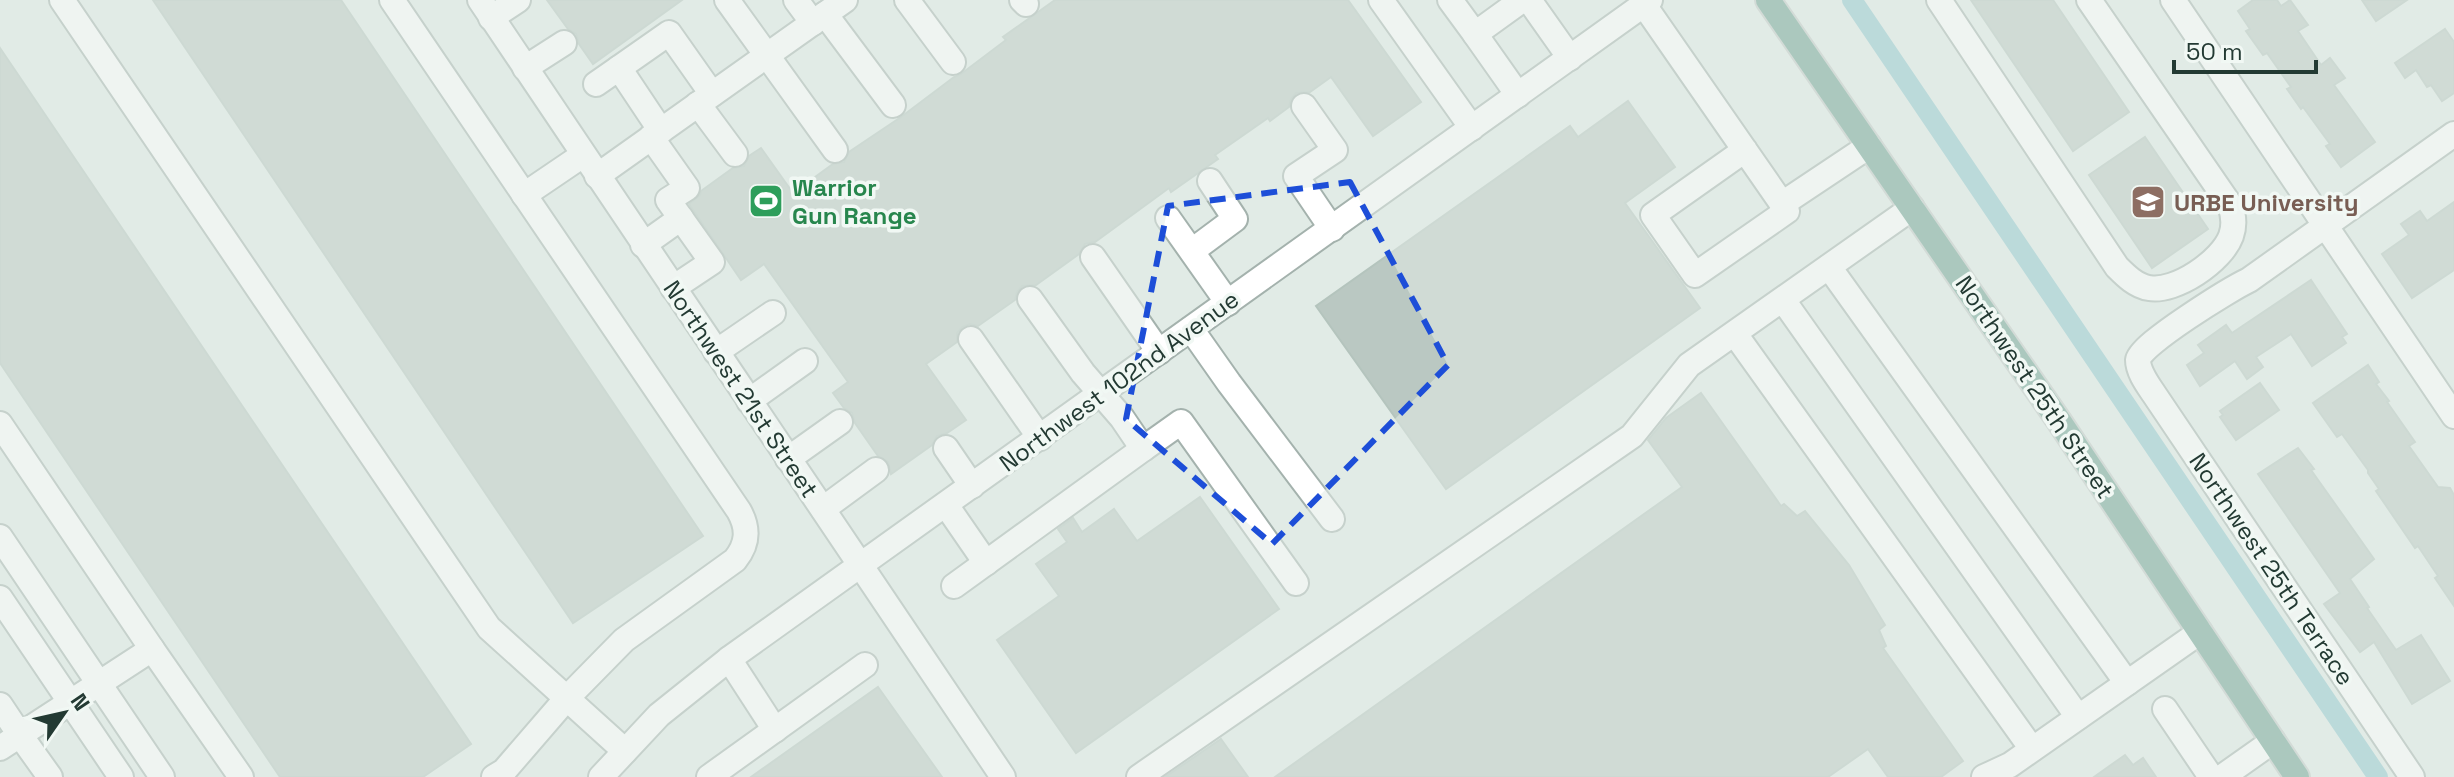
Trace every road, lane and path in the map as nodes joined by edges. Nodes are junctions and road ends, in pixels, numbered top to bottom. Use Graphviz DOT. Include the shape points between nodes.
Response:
graph roads {
  1 [pos="62,0"];
  2 [pos="392,0"];
  3 [pos="518,0"];
  4 [pos="727,0"];
  5 [pos="796,0"];
  6 [pos="907,0"];
  7 [pos="1381,0"];
  8 [pos="1450,0"];
  9 [pos="1522,0"];
  10 [pos="1529,0"];
  11 [pos="1768,0"];
  12 [pos="1939,0"];
  13 [pos="2089,0"];
  14 [pos="2173,0"];
  15 [pos="1647,2"];
  16 [pos="486,9"];
  17 [pos="828,12"];
  18 [pos="1475,34"];
  19 [pos="564,43"];
  20 [pos="766,56"];
  21 [pos="1570,58"];
  22 [pos="953,62"];
  23 [pos="525,68"];
  24 [pos="619,68"];
  25 [pos="596,84"];
  26 [pos="1518,95"];
  27 [pos="705,99"];
  28 [pos="893,105"];
  29 [pos="1304,106"];
  30 [pos="1472,128"];
  31 [pos="656,134"];
  32 [pos="2454,134"];
  33 [pos="1869,146"];
  34 [pos="835,150"];
  35 [pos="1745,150"];
  36 [pos="735,154"];
  37 [pos="583,155"];
  38 [pos="597,176"];
  39 [pos="1210,181"];
  40 [pos="524,195"];
  41 [pos="1782,204"];
  42 [pos="1912,208"];
  43 [pos="681,218"];
  44 [pos="1168,218"];
  45 [pos="2325,226"];
  46 [pos="1332,229"];
  47 [pos="643,245"];
  48 [pos="1192,251"];
  49 [pos="1093,257"];
  50 [pos="1829,267"];
  51 [pos="673,288"];
  52 [pos="1030,299"];
  53 [pos="1783,300"];
  54 [pos="1228,303"];
  55 [pos="773,313"];
  56 [pos="1191,329"];
  57 [pos="1735,334"];
  58 [pos="971,339"];
  59 [pos="716,352"];
  60 [pos="1159,352"];
  61 [pos="805,361"];
  62 [pos="1101,394"];
  63 [pos="749,401"];
  64 [pos="2454,416"];
  65 [pos="840,422"];
  66 [pos="0,424"];
  67 [pos="1040,438"];
  68 [pos="946,448"];
  69 [pos="1143,449"];
  70 [pos="788,459"];
  71 [pos="876,470"];
  72 [pos="972,486"];
  73 [pos="946,505"];
  74 [pos="823,509"];
  75 [pos="1332,519"];
  76 [pos="0,537"];
  77 [pos="986,563"];
  78 [pos="861,566"];
  79 [pos="1296,583"];
  80 [pos="954,586"];
  81 [pos="0,598"];
  82 [pos="2200,632"];
  83 [pos="152,649"];
  84 [pos="729,659"];
  85 [pos="865,665"];
  86 [pos="2127,683"];
  87 [pos="99,684"];
  88 [pos="567,698"];
  89 [pos="71,702"];
  90 [pos="0,705"];
  91 [pos="2165,709"];
  92 [pos="2078,717"];
  93 [pos="775,730"];
  94 [pos="2273,741"];
  95 [pos="10,742"];
  96 [pos="2032,749"];
  97 [pos="625,751"];
  98 [pos="50,777"];
  99 [pos="121,777"];
  100 [pos="162,777"];
  101 [pos="241,777"];
  102 [pos="494,777"];
  103 [pos="601,777"];
  104 [pos="709,777"];
  105 [pos="1003,777"];
  106 [pos="1139,777"];
  107 [pos="1984,777"];
  108 [pos="2211,777"];
  109 [pos="2222,777"];
  110 [pos="2297,777"];
  111 [pos="2412,777"];
  1 -- 88 [label="street" via="489,628"];
  2 -- 40 [label="street"];
  3 -- 16 [label="street"];
  4 -- 20 [label="street"];
  5 -- 17 [label="street"];
  6 -- 22 [label="street"];
  7 -- 30 [label="street"];
  8 -- 18 [label="street"];
  9 -- 18 [label="street"];
  10 -- 21 [label="street"];
  11 -- 33 [label="main road, Northwest 25th Street"];
  12 -- 13 [label="street" via="2117,267 2144,288 2171,287 2222,251 2232,235 2234,215"];
  14 -- 45 [label="street"];
  15 -- 21 [label="street, Northwest 102nd Avenue"];
  15 -- 35 [label="street"];
  16 -- 23 [label="street, Northwest 21st Street"];
  17 -- 20 [label="street"];
  17 -- 28 [label="street"];
  18 -- 26 [label="street"];
  19 -- 23 [label="street"];
  20 -- 27 [label="street"];
  20 -- 34 [label="street"];
  21 -- 26 [label="street, Northwest 102nd Avenue"];
  23 -- 37 [label="street, Northwest 21st Street"];
  24 -- 25 [label="street"];
  24 -- 27 [label="street" via="669,33"];
  24 -- 31 [label="street"];
  26 -- 30 [label="street, Northwest 102nd Avenue"];
  27 -- 31 [label="street"];
  27 -- 36 [label="street"];
  29 -- 46 [label="street" via="1335,150 1288,181"];
  30 -- 46 [label="street, Northwest 102nd Avenue"];
  31 -- 38 [label="street"];
  31 -- 43 [label="street" via="687,188 668,200"];
  32 -- 45 [label="street"];
  33 -- 41 [label="street"];
  33 -- 42 [label="main road, Northwest 25th Street"];
  35 -- 41 [label="street"];
  35 -- 41 [label="street" via="1653,215 1695,275 1787,211"];
  37 -- 38 [label="street, Northwest 21st Street"];
  37 -- 40 [label="street"];
  38 -- 47 [label="street, Northwest 21st Street"];
  39 -- 48 [label="street" via="1235,219"];
  40 -- 88 [label="street" via="739,511 747,531 735,560 624,640"];
  42 -- 50 [label="street"];
  42 -- 82 [label="main road, Northwest 25th Street"];
  43 -- 47 [label="street"];
  43 -- 51 [label="street" via="712,262"];
  44 -- 48 [label="street"];
  45 -- 64 [label="street"];
  45 -- 111 [label="street, Northwest 25th Terrace" via="2154,342 2138,359 2154,394"];
  46 -- 54 [label="street, Northwest 102nd Avenue"];
  47 -- 51 [label="street, Northwest 21st Street"];
  48 -- 54 [label="street"];
  49 -- 60 [label="street"];
  50 -- 53 [label="street"];
  50 -- 86 [label="street"];
  51 -- 59 [label="street, Northwest 21st Street"];
  52 -- 62 [label="street"];
  53 -- 57 [label="street"];
  53 -- 92 [label="street"];
  54 -- 56 [label="street, Northwest 102nd Avenue"];
  55 -- 59 [label="street"];
  56 -- 60 [label="street, Northwest 102nd Avenue"];
  56 -- 75 [label="street"];
  57 -- 96 [label="street"];
  57 -- 106 [label="street" via="1689,365 1632,436"];
  58 -- 67 [label="street"];
  59 -- 63 [label="street, Northwest 21st Street"];
  60 -- 62 [label="street, Northwest 102nd Avenue"];
  61 -- 63 [label="street"];
  62 -- 67 [label="street, Northwest 102nd Avenue"];
  62 -- 69 [label="street"];
  63 -- 70 [label="street, Northwest 21st Street"];
  65 -- 70 [label="street"];
  66 -- 83 [label="street"];
  67 -- 72 [label="street, Northwest 102nd Avenue"];
  68 -- 72 [label="street"];
  69 -- 77 [label="street"];
  69 -- 79 [label="street" via="1181,422"];
  70 -- 74 [label="street, Northwest 21st Street"];
  71 -- 74 [label="street"];
  72 -- 73 [label="street, Northwest 102nd Avenue"];
  73 -- 77 [label="street"];
  73 -- 78 [label="street, Northwest 102nd Avenue"];
  74 -- 78 [label="street, Northwest 21st Street"];
  76 -- 87 [label="street"];
  77 -- 80 [label="street"];
  78 -- 84 [label="street, Northwest 102nd Avenue"];
  78 -- 105 [label="street, Northwest 21st Street"];
  81 -- 89 [label="street"];
  82 -- 86 [label="street"];
  82 -- 94 [label="main road, Northwest 25th Street"];
  83 -- 87 [label="street"];
  83 -- 101 [label="street"];
  84 -- 93 [label="street"];
  84 -- 97 [label="street, Northwest 102nd Avenue" via="659,715"];
  85 -- 93 [label="street"];
  86 -- 92 [label="street"];
  87 -- 89 [label="street"];
  87 -- 100 [label="street"];
  88 -- 97 [label="street"];
  88 -- 102 [label="street"];
  89 -- 95 [label="street"];
  89 -- 99 [label="street"];
  90 -- 95 [label="street"];
  91 -- 108 [label="street"];
  92 -- 96 [label="street"];
  93 -- 104 [label="street"];
  94 -- 109 [label="street"];
  94 -- 110 [label="main road, Northwest 25th Street"];
  95 -- 98 [label="street"];
  96 -- 107 [label="street"];
  97 -- 103 [label="street, Northwest 102nd Avenue"];
}
